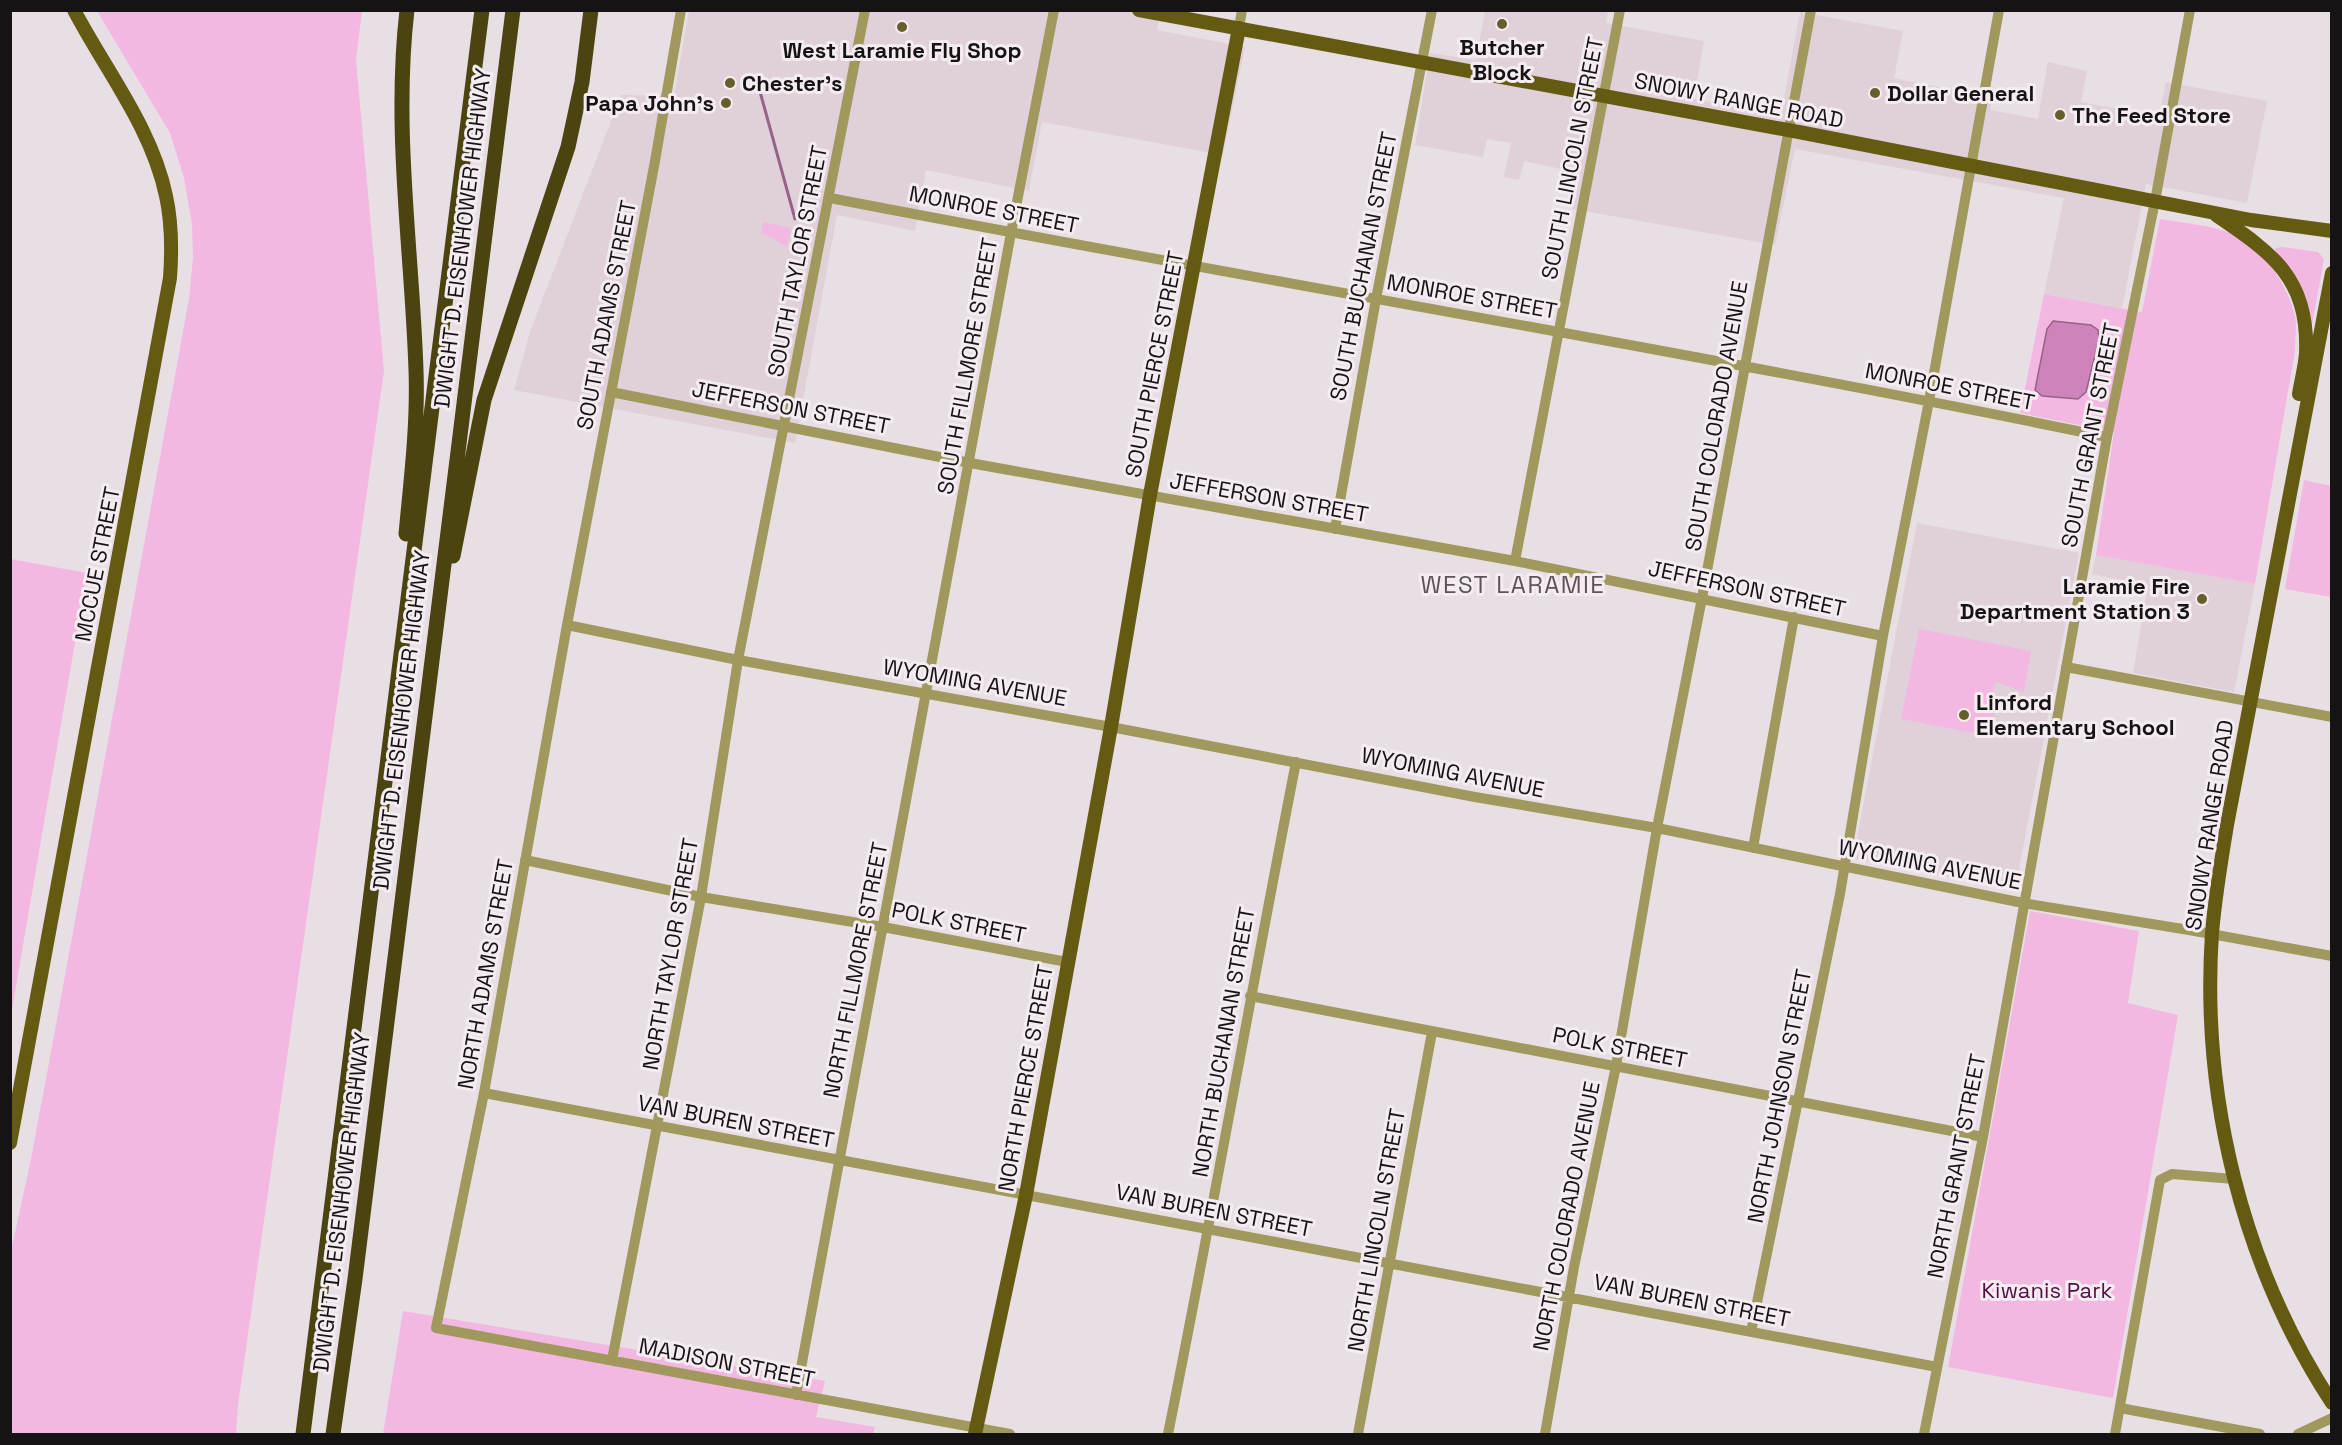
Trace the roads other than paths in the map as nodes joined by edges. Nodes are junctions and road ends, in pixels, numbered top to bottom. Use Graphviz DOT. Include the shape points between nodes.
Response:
graph roads {
  1 [pos="74,10"];
  2 [pos="407,10"];
  3 [pos="482,10"];
  4 [pos="513,10"];
  5 [pos="591,10"];
  6 [pos="681,10"];
  7 [pos="865,10"];
  8 [pos="1054,10"];
  9 [pos="1139,10"];
  10 [pos="1242,10"];
  11 [pos="1432,10"];
  12 [pos="1620,10"];
  13 [pos="1811,10"];
  14 [pos="1999,10"];
  15 [pos="2190,10"];
  16 [pos="1239,28"];
  17 [pos="1422,62"];
  18 [pos="1604,96"];
  19 [pos="1789,130"];
  20 [pos="1971,165"];
  21 [pos="830,198"];
  22 [pos="2155,201"];
  23 [pos="2212,212"];
  24 [pos="2331,231"];
  25 [pos="1011,233"];
  26 [pos="1195,265"];
  27 [pos="2331,273"];
  28 [pos="1376,298"];
  29 [pos="1559,332"];
  30 [pos="1744,365"];
  31 [pos="611,392"];
  32 [pos="1929,401"];
  33 [pos="784,425"];
  34 [pos="2107,437"];
  35 [pos="2297,454"];
  36 [pos="970,463"];
  37 [pos="1150,495"];
  38 [pos="1335,529"];
  39 [pos="1515,561"];
  40 [pos="1702,598"];
  41 [pos="1794,617"];
  42 [pos="567,625"];
  43 [pos="1883,636"];
  44 [pos="738,660"];
  45 [pos="2066,667"];
  46 [pos="428,686"];
  47 [pos="927,693"];
  48 [pos="2250,703"];
  49 [pos="2331,717"];
  50 [pos="1111,727"];
  51 [pos="389,736"];
  52 [pos="1296,762"];
  53 [pos="1657,828"];
  54 [pos="1753,848"];
  55 [pos="525,860"];
  56 [pos="1844,868"];
  57 [pos="701,897"];
  58 [pos="2023,903"];
  59 [pos="883,927"];
  60 [pos="2212,934"];
  61 [pos="2331,956"];
  62 [pos="1067,962"];
  63 [pos="1250,996"];
  64 [pos="1432,1032"];
  65 [pos="1616,1066"];
  66 [pos="484,1094"];
  67 [pos="1797,1100"];
  68 [pos="659,1126"];
  69 [pos="1983,1137"];
  70 [pos="10,1143"];
  71 [pos="840,1160"];
  72 [pos="2234,1179"];
  73 [pos="1026,1195"];
  74 [pos="1209,1228"];
  75 [pos="1389,1264"];
  76 [pos="1569,1296"];
  77 [pos="436,1328"];
  78 [pos="1751,1332"];
  79 [pos="612,1360"];
  80 [pos="1937,1367"];
  81 [pos="796,1395"];
  82 [pos="2331,1403"];
  83 [pos="2120,1408"];
  84 [pos="2331,1418"];
  85 [pos="976,1431"];
  86 [pos="303,1434"];
  87 [pos="333,1434"];
  88 [pos="1010,1434"];
  89 [pos="1168,1434"];
  90 [pos="1358,1434"];
  91 [pos="1545,1434"];
  92 [pos="1924,1434"];
  93 [pos="2115,1434"];
  94 [pos="2260,1434"];
  95 [pos="2298,1434"];
  1 -- 70 [label="main road, MCCUE STREET" via="157,163 170,224 170,278"];
  2 -- 51 [label="highway" via="400,108 416,372 415,426"];
  3 -- 51 [label="highway, DWIGHT D. EISENHOWER HIGHWAY"];
  4 -- 46 [label="highway, DWIGHT D. EISENHOWER HIGHWAY"];
  5 -- 46 [label="highway" via="582,82 568,147 484,400"];
  6 -- 31 [label="street, SOUTH ADAMS STREET"];
  7 -- 21 [label="street, SOUTH TAYLOR STREET"];
  8 -- 25 [label="street, SOUTH FILLMORE STREET"];
  9 -- 16 [label="main road, SNOWY RANGE ROAD"];
  10 -- 16 [label="street, SOUTH PIERCE STREET"];
  11 -- 17 [label="street, SOUTH BUCHANAN STREET"];
  12 -- 18 [label="street, SOUTH LINCOLN STREET"];
  13 -- 19 [label="street, SOUTH COLORADO AVENUE"];
  14 -- 20 [label="street, NORTH JOHNSON STREET"];
  15 -- 22 [label="street, SOUTH GRANT STREET"];
  16 -- 17 [label="main road, SNOWY RANGE ROAD"];
  16 -- 26 [label="main road, SOUTH PIERCE STREET"];
  17 -- 18 [label="main road, SNOWY RANGE ROAD"];
  17 -- 28 [label="street, SOUTH BUCHANAN STREET"];
  18 -- 19 [label="main road, SNOWY RANGE ROAD"];
  18 -- 29 [label="street, SOUTH LINCOLN STREET"];
  19 -- 20 [label="main road, SNOWY RANGE ROAD"];
  19 -- 30 [label="street, SOUTH COLORADO AVENUE"];
  20 -- 22 [label="main road, SNOWY RANGE ROAD"];
  20 -- 32 [label="street, NORTH JOHNSON STREET"];
  21 -- 25 [label="street, MONROE STREET"];
  21 -- 33 [label="street, SOUTH TAYLOR STREET"];
  22 -- 23 [label="main road, SNOWY RANGE ROAD"];
  22 -- 34 [label="street, SOUTH GRANT STREET"];
  23 -- 24 [label="main road, SNOWY RANGE ROAD"];
  23 -- 35 [label="main road" via="2268,251 2284,269 2299,297 2306,324 2306,356 2299,393"];
  25 -- 26 [label="street, MONROE STREET"];
  25 -- 36 [label="street, SOUTH FILLMORE STREET"];
  26 -- 28 [label="street, MONROE STREET"];
  26 -- 37 [label="main road, SOUTH PIERCE STREET"];
  27 -- 35 [label="main road, SNOWY RANGE ROAD"];
  28 -- 29 [label="street, MONROE STREET"];
  28 -- 38 [label="street, SOUTH BUCHANAN STREET"];
  29 -- 30 [label="street, MONROE STREET"];
  29 -- 39 [label="street, SOUTH LINCOLN STREET"];
  30 -- 32 [label="street, MONROE STREET"];
  30 -- 40 [label="street, SOUTH COLORADO AVENUE"];
  31 -- 33 [label="street, JEFFERSON STREET"];
  31 -- 42 [label="street, SOUTH ADAMS STREET"];
  32 -- 34 [label="street, MONROE STREET"];
  32 -- 43 [label="street, NORTH JOHNSON STREET"];
  33 -- 36 [label="street, JEFFERSON STREET"];
  33 -- 44 [label="street, SOUTH TAYLOR STREET"];
  34 -- 45 [label="street, SOUTH GRANT STREET"];
  35 -- 48 [label="main road, SNOWY RANGE ROAD"];
  36 -- 37 [label="street, JEFFERSON STREET"];
  36 -- 47 [label="street, SOUTH FILLMORE STREET"];
  37 -- 38 [label="street, JEFFERSON STREET"];
  37 -- 50 [label="main road, SOUTH PIERCE STREET"];
  38 -- 39 [label="street, JEFFERSON STREET"];
  39 -- 40 [label="street, JEFFERSON STREET"];
  40 -- 41 [label="street, JEFFERSON STREET"];
  40 -- 53 [label="street, SOUTH COLORADO AVENUE"];
  41 -- 43 [label="street, JEFFERSON STREET"];
  41 -- 54 [label="street"];
  42 -- 44 [label="street, WYOMING AVENUE"];
  42 -- 55 [label="street, NORTH ADAMS STREET"];
  43 -- 56 [label="street, NORTH JOHNSON STREET"];
  44 -- 47 [label="street, WYOMING AVENUE"];
  44 -- 57 [label="street, NORTH TAYLOR STREET"];
  45 -- 48 [label="street"];
  45 -- 58 [label="street, SOUTH GRANT STREET"];
  46 -- 87 [label="highway, DWIGHT D. EISENHOWER HIGHWAY" via="356,1278"];
  47 -- 50 [label="street, WYOMING AVENUE"];
  47 -- 59 [label="street, NORTH FILLMORE STREET"];
  48 -- 49 [label="street"];
  48 -- 60 [label="main road, SNOWY RANGE ROAD" via="2225,836"];
  50 -- 52 [label="street, WYOMING AVENUE"];
  50 -- 62 [label="main road, NORTH PIERCE STREET"];
  51 -- 86 [label="highway, DWIGHT D. EISENHOWER HIGHWAY"];
  52 -- 53 [label="street, WYOMING AVENUE"];
  52 -- 63 [label="street, NORTH BUCHANAN STREET"];
  53 -- 54 [label="street, WYOMING AVENUE"];
  53 -- 65 [label="street, NORTH COLORADO AVENUE"];
  54 -- 56 [label="street, WYOMING AVENUE"];
  55 -- 57 [label="street, POLK STREET"];
  55 -- 66 [label="street, NORTH ADAMS STREET"];
  56 -- 58 [label="street, WYOMING AVENUE"];
  56 -- 67 [label="street, NORTH JOHNSON STREET"];
  57 -- 59 [label="street, POLK STREET"];
  57 -- 68 [label="street, NORTH TAYLOR STREET"];
  58 -- 60 [label="street, WYOMING AVENUE"];
  58 -- 69 [label="street, NORTH GRANT STREET"];
  59 -- 62 [label="street, POLK STREET"];
  59 -- 71 [label="street, NORTH FILLMORE STREET"];
  60 -- 61 [label="street, WYOMING AVENUE"];
  60 -- 72 [label="main road, SNOWY RANGE ROAD" via="2215,1060"];
  62 -- 73 [label="main road, NORTH PIERCE STREET"];
  63 -- 64 [label="street, POLK STREET"];
  63 -- 74 [label="street, NORTH BUCHANAN STREET"];
  64 -- 65 [label="street, POLK STREET"];
  64 -- 75 [label="street, NORTH LINCOLN STREET"];
  65 -- 67 [label="street, POLK STREET"];
  65 -- 76 [label="street, NORTH COLORADO AVENUE"];
  66 -- 68 [label="street, VAN BUREN STREET"];
  66 -- 77 [label="street, NORTH ADAMS STREET"];
  67 -- 69 [label="street, POLK STREET"];
  67 -- 78 [label="street, NORTH JOHNSON STREET"];
  68 -- 71 [label="street, VAN BUREN STREET"];
  68 -- 79 [label="street, NORTH TAYLOR STREET"];
  69 -- 80 [label="street, NORTH GRANT STREET"];
  71 -- 73 [label="street, VAN BUREN STREET"];
  71 -- 81 [label="street, NORTH FILLMORE STREET"];
  72 -- 82 [label="main road, SNOWY RANGE ROAD" via="2247,1225 2278,1303"];
  72 -- 83 [label="street" via="2172,1174 2160,1180"];
  73 -- 74 [label="street, VAN BUREN STREET"];
  73 -- 85 [label="main road, NORTH PIERCE STREET"];
  74 -- 75 [label="street, VAN BUREN STREET"];
  74 -- 89 [label="street, NORTH BUCHANAN STREET"];
  75 -- 76 [label="street, VAN BUREN STREET"];
  75 -- 90 [label="street, NORTH LINCOLN STREET"];
  76 -- 78 [label="street, VAN BUREN STREET"];
  76 -- 91 [label="street, NORTH COLORADO AVENUE"];
  77 -- 79 [label="street, MADISON STREET"];
  78 -- 80 [label="street, VAN BUREN STREET"];
  79 -- 81 [label="street, MADISON STREET"];
  80 -- 92 [label="street, NORTH GRANT STREET"];
  81 -- 85 [label="street, MADISON STREET"];
  83 -- 93 [label="street"];
  83 -- 94 [label="street"];
  84 -- 95 [label="street"];
  85 -- 88 [label="street, MADISON STREET"];
}
